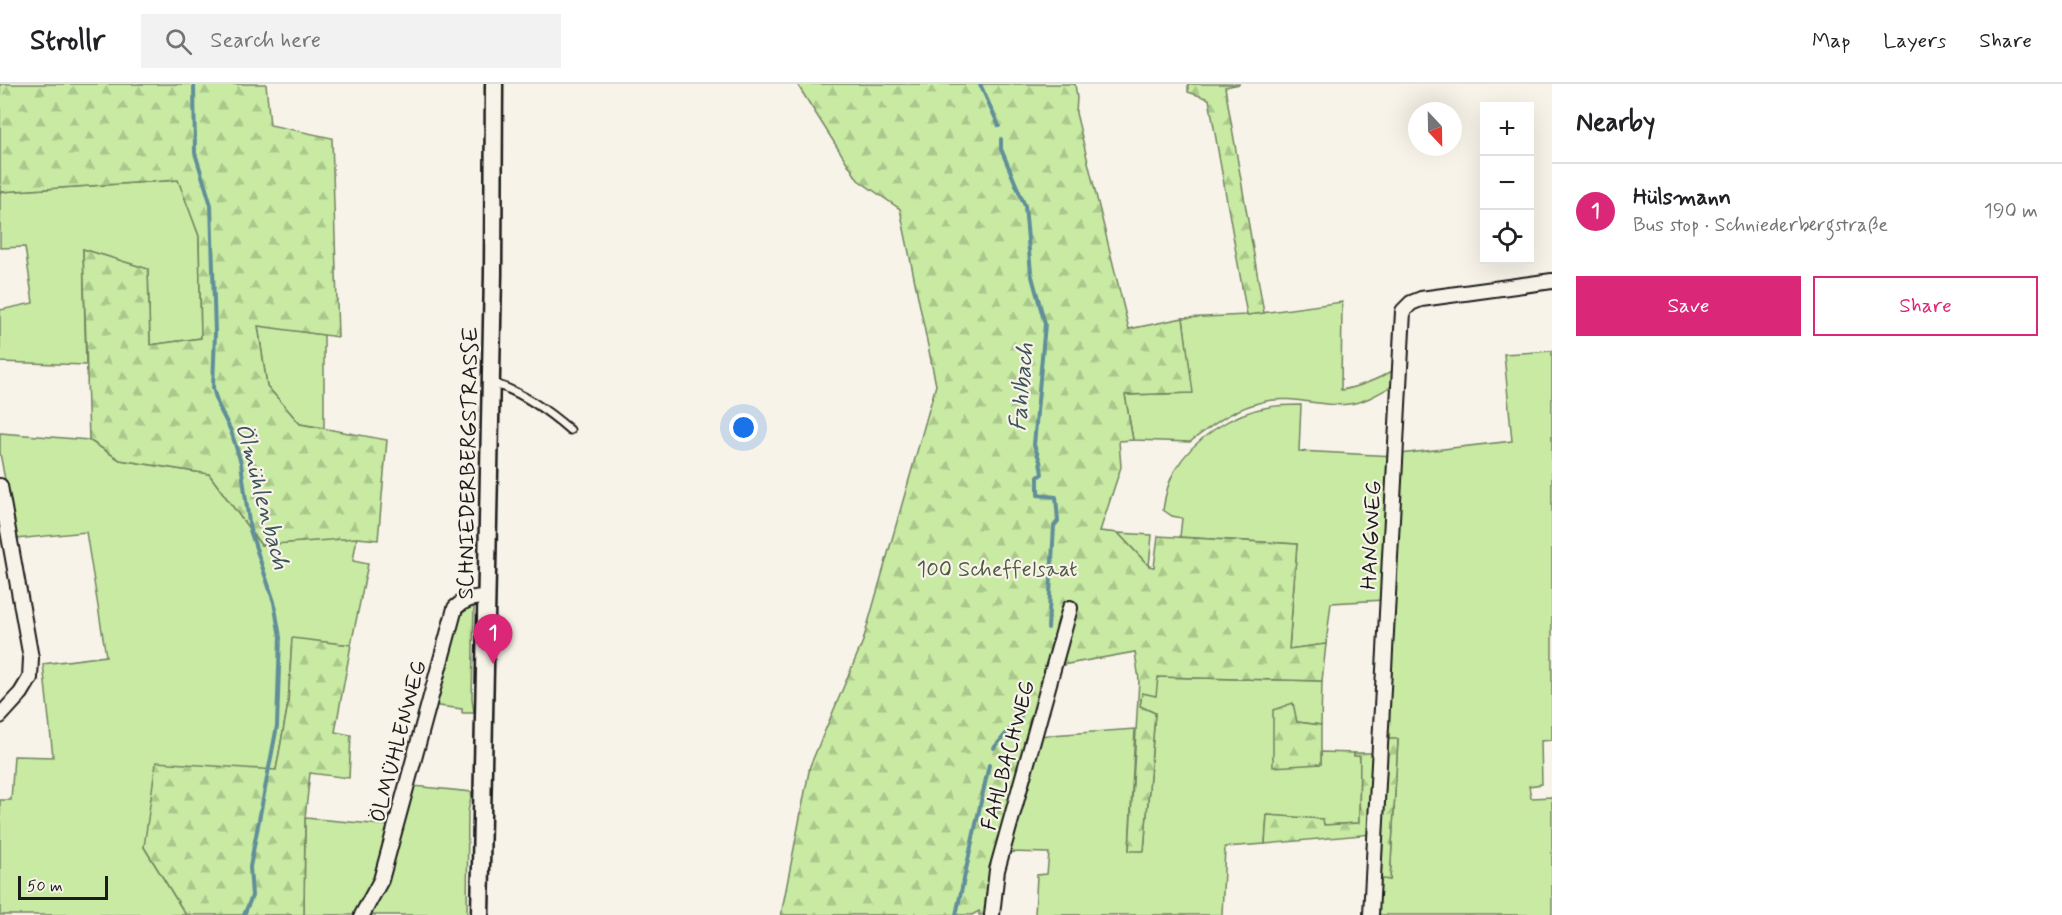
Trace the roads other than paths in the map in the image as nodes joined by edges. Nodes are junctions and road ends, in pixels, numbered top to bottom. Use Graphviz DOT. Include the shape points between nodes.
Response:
graph roads {
  1 [pos="494,84"];
  2 [pos="1552,281"];
  3 [pos="491,383"];
  4 [pos="570,430"];
  5 [pos="0,486"];
  6 [pos="487,597"];
  7 [pos="1070,608"];
  8 [pos="0,716"];
  9 [pos="362,915"];
  10 [pos="480,915"];
  11 [pos="992,915"];
  12 [pos="1371,915"];
  1 -- 3 [label="street, SCHNIEDERBERGSTRASSE"];
  2 -- 12 [label="street, HANGWEG" via="1421,299 1403,310"];
  3 -- 4 [label="lane" via="533,404"];
  3 -- 6 [label="street, SCHNIEDERBERGSTRASSE"];
  5 -- 8 [label="street" via="31,658 30,678"];
  6 -- 9 [label="street, ÖLMÜHLENWEG" via="469,599 455,608 381,880"];
  6 -- 10 [label="street, SCHNIEDERBERGSTRASSE"];
  7 -- 11 [label="street, FAHLBACHWEG" via="997,870"];
}
